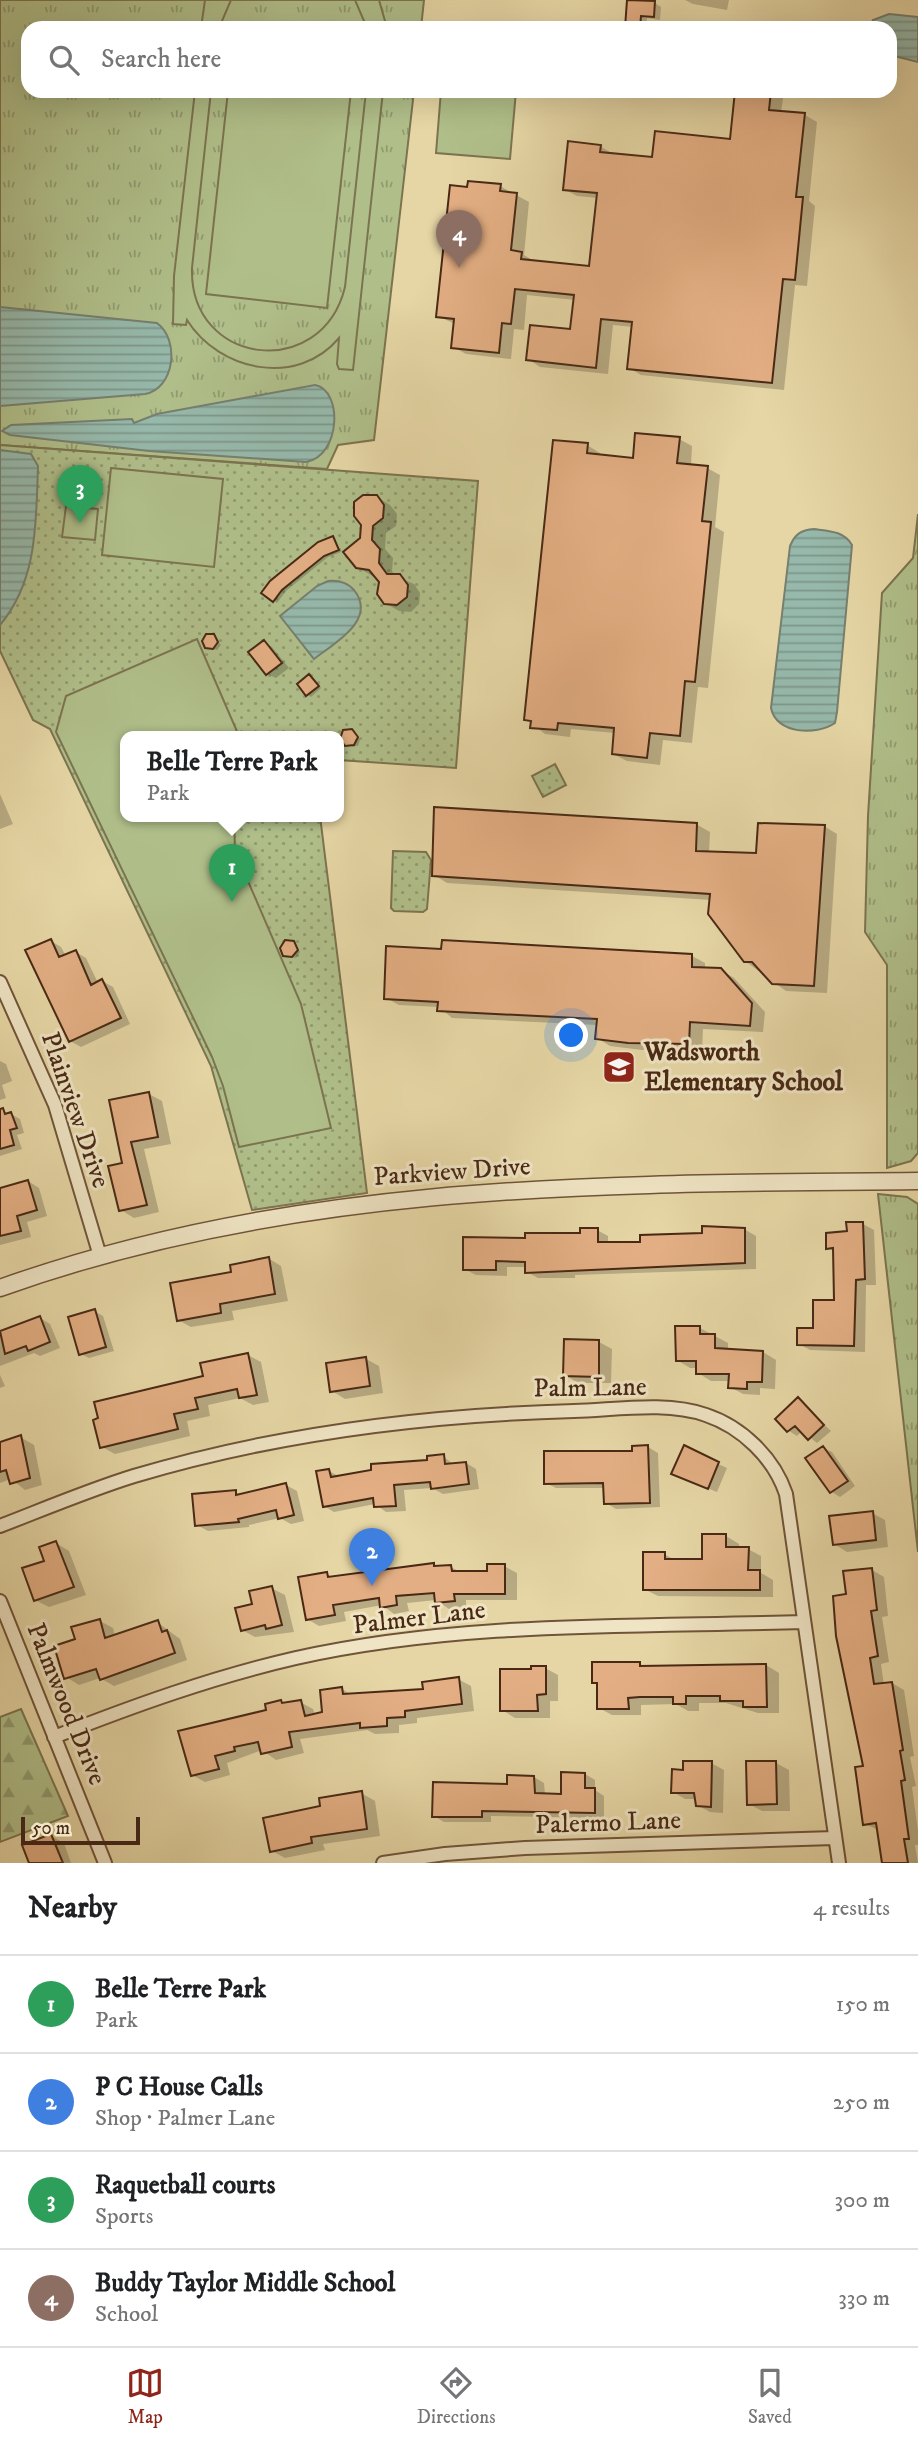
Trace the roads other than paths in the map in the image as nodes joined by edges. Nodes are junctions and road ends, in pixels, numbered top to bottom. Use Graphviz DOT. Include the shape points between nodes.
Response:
graph roads {
  1 [pos="0,982"];
  2 [pos="918,1181"];
  3 [pos="100,1256"];
  4 [pos="0,1288"];
  5 [pos="0,1526"];
  6 [pos="0,1601"];
  7 [pos="803,1622"];
  8 [pos="54,1737"];
  9 [pos="834,1838"];
  10 [pos="105,1863"];
  11 [pos="383,1863"];
  12 [pos="839,1863"];
  1 -- 3 [label="street, Plainview Drive" via="55,1105"];
  2 -- 3 [label="street, Parkview Drive" via="699,1184 432,1197 247,1221"];
  3 -- 4 [label="street, Parkview Drive"];
  5 -- 7 [label="street, Palm Lane" via="133,1477 320,1432 493,1413 691,1411 716,1419 743,1436 779,1476 793,1528"];
  6 -- 8 [label="street, Palmwood Drive"];
  7 -- 8 [label="street, Palmer Lane" via="496,1631 365,1646 237,1673"];
  7 -- 9 [label="street, Palm Lane"];
  8 -- 10 [label="street, Palmwood Drive"];
  9 -- 11 [label="street, Palermo Lane" via="502,1849"];
  9 -- 12 [label="street, Palm Lane"];
}
